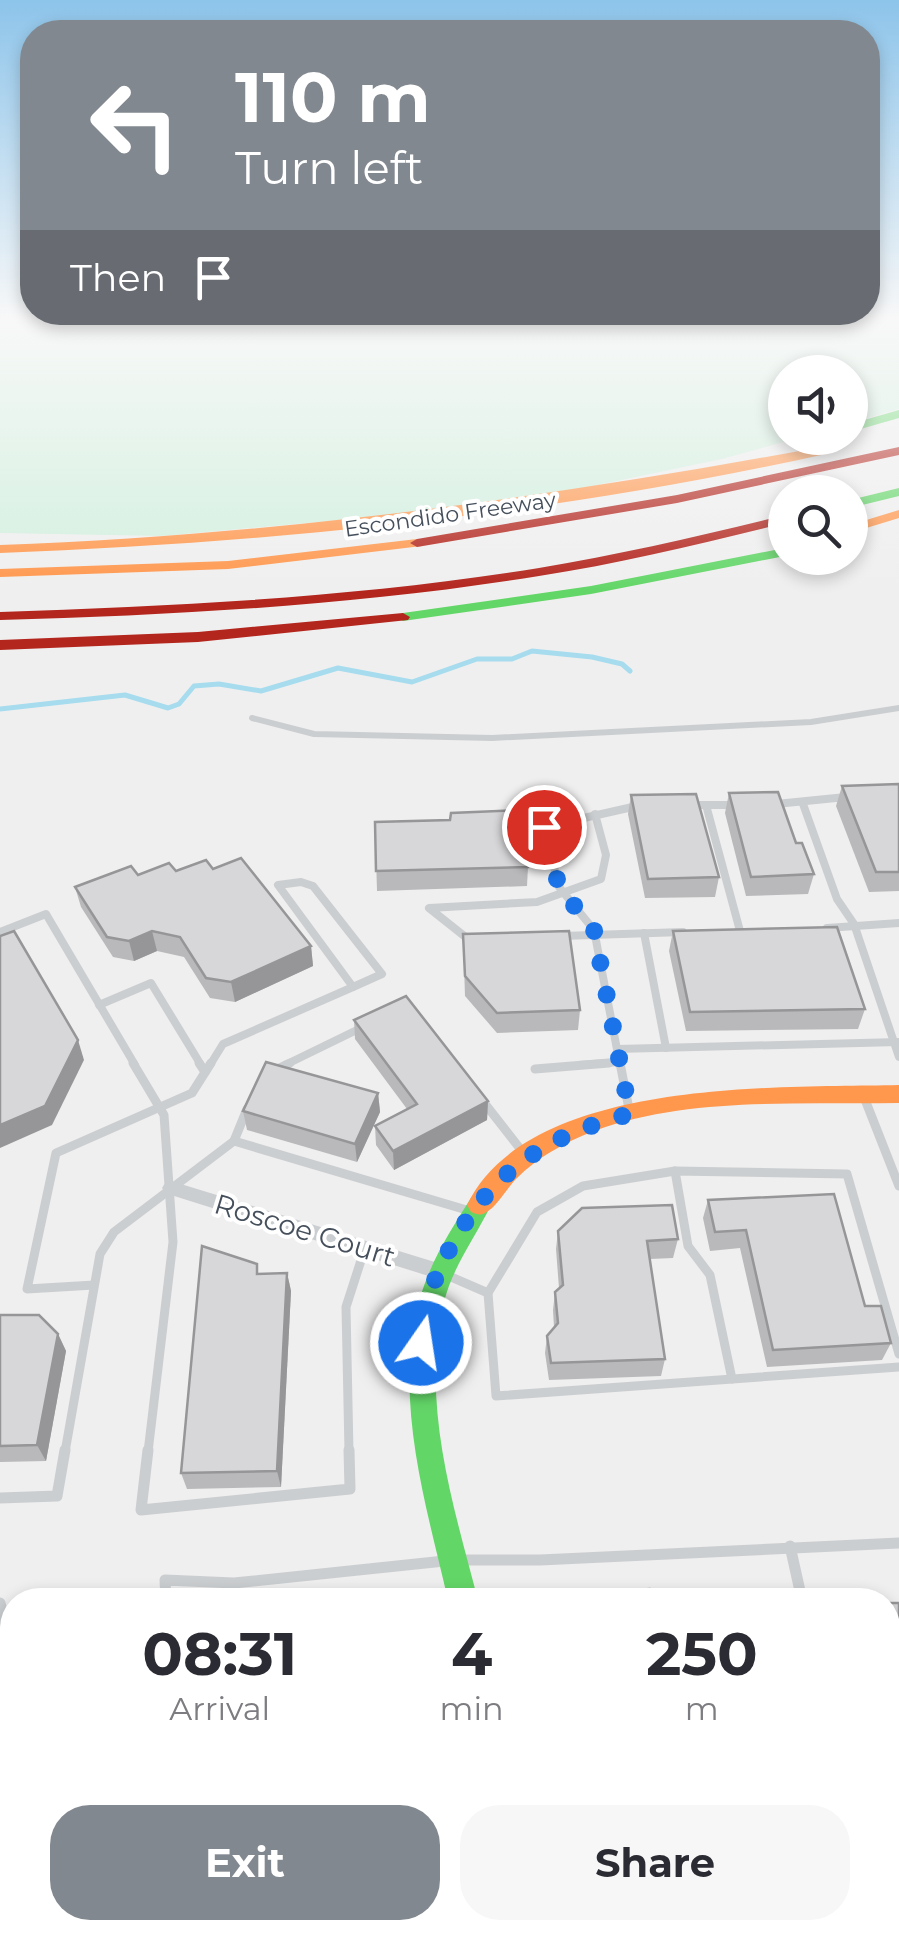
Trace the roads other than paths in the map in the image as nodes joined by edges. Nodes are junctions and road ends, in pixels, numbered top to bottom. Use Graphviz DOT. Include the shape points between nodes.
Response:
graph roads {
  1 [pos="899,414"];
  2 [pos="868,423"];
  3 [pos="899,435"];
  4 [pos="899,452"];
  5 [pos="768,453"];
  6 [pos="700,475"];
  7 [pos="899,492"];
  8 [pos="868,500"];
  9 [pos="899,514"];
  10 [pos="768,523"];
  11 [pos="868,523"];
  12 [pos="899,529"];
  13 [pos="868,535"];
  14 [pos="0,539"];
  15 [pos="171,543"];
  16 [pos="0,548"];
  17 [pos="768,553"];
  18 [pos="0,573"];
  19 [pos="0,616"];
  20 [pos="0,648"];
  21 [pos="899,708"];
  22 [pos="252,718"];
  23 [pos="864,797"];
  24 [pos="745,804"];
  25 [pos="764,804"];
  26 [pos="803,804"];
  27 [pos="706,805"];
  28 [pos="647,806"];
  29 [pos="686,806"];
  30 [pos="595,814"];
  31 [pos="567,897"];
  32 [pos="899,923"];
  33 [pos="854,924"];
  34 [pos="809,929"];
  35 [pos="757,930"];
  36 [pos="720,931"];
  37 [pos="740,931"];
  38 [pos="0,932"];
  39 [pos="702,932"];
  40 [pos="644,934"];
  41 [pos="595,935"];
  42 [pos="558,936"];
  43 [pos="484,938"];
  44 [pos="353,987"];
  45 [pos="100,1005"];
  46 [pos="374,1022"];
  47 [pos="896,1042"];
  48 [pos="666,1048"];
  49 [pos="617,1049"];
  50 [pos="899,1057"];
  51 [pos="620,1062"];
  52 [pos="535,1069"];
  53 [pos="205,1072"];
  54 [pos="258,1078"];
  55 [pos="252,1094"];
  56 [pos="899,1094"];
  57 [pos="863,1095"];
  58 [pos="478,1096"];
  59 [pos="159,1106"];
  60 [pos="630,1114"];
  61 [pos="234,1141"];
  62 [pos="525,1156"];
  63 [pos="676,1171"];
  64 [pos="899,1186"];
  65 [pos="172,1188"];
  66 [pos="475,1212"];
  67 [pos="365,1248"];
  68 [pos="438,1271"];
  69 [pos="94,1285"];
  70 [pos="488,1293"];
  71 [pos="899,1354"];
  72 [pos="899,1367"];
  73 [pos="732,1379"];
  74 [pos="0,1498"];
  75 [pos="899,1543"];
  76 [pos="790,1546"];
  77 [pos="454,1560"];
  78 [pos="166,1588"];
  79 [pos="460,1588"];
  80 [pos="799,1588"];
  1 -- 2 [label="main road"];
  3 -- 6 [label="main road"];
  4 -- 18 [label="main road, Escondido Freeway" via="700,498 414,546 286,560"];
  5 -- 6 [label="main road"];
  6 -- 15 [label="main road" via="438,518"];
  7 -- 8 [label="main road"];
  9 -- 11 [label="main road"];
  10 -- 19 [label="main road" via="643,553 420,588"];
  12 -- 13 [label="main road"];
  14 -- 15 [label="main road"];
  15 -- 16 [label="main road"];
  17 -- 20 [label="main road" via="417,616"];
  21 -- 22 [label="lane" via="811,722 492,738 314,734"];
  23 -- 26 [label="lane"];
  24 -- 27 [label="lane"];
  25 -- 26 [label="lane"];
  26 -- 33 [label="lane" via="837,899"];
  27 -- 29 [label="lane"];
  27 -- 37 [label="lane"];
  28 -- 30 [label="lane"];
  30 -- 31 [label="lane" via="606,855 601,879"];
  30 -- 31 [label="lane" via="544,827"];
  31 -- 41 [label="lane"];
  31 -- 43 [label="lane" via="534,906 429,908 465,939"];
  32 -- 33 [label="lane"];
  33 -- 34 [label="lane"];
  33 -- 47 [label="lane"];
  35 -- 37 [label="lane"];
  36 -- 37 [label="lane"];
  38 -- 45 [label="lane" via="46,914"];
  39 -- 40 [label="lane"];
  40 -- 41 [label="lane"];
  40 -- 48 [label="lane"];
  41 -- 42 [label="lane"];
  41 -- 49 [label="lane"];
  44 -- 44 [label="lane" via="382,974 313,886 278,885"];
  44 -- 53 [label="lane" via="223,1044"];
  45 -- 53 [label="lane" via="151,983"];
  45 -- 59 [label="lane"];
  46 -- 54 [label="lane"];
  47 -- 48 [label="lane"];
  47 -- 50 [label="lane"];
  48 -- 49 [label="lane"];
  49 -- 51 [label="lane"];
  51 -- 52 [label="lane"];
  51 -- 60 [label="lane"];
  53 -- 59 [label="lane" via="192,1093"];
  55 -- 61 [label="lane"];
  56 -- 57 [label="main road"];
  57 -- 60 [label="main road"];
  57 -- 64 [label="lane"];
  58 -- 62 [label="lane"];
  59 -- 65 [label="lane"];
  59 -- 69 [label="lane" via="56,1153 26,1288"];
  60 -- 62 [label="main road" via="584,1126"];
  61 -- 65 [label="lane"];
  61 -- 66 [label="lane"];
  62 -- 66 [label="main road"];
  63 -- 70 [label="lane" via="583,1186 537,1212"];
  63 -- 71 [label="lane" via="846,1174"];
  63 -- 73 [label="lane" via="688,1246 710,1275"];
  65 -- 67 [label="street, Roscoe Court"];
  65 -- 67 [label="lane" via="173,1242 141,1510 350,1489 346,1307"];
  65 -- 69 [label="lane" via="114,1232 100,1254"];
  66 -- 68 [label="main road"];
  67 -- 68 [label="street, Roscoe Court"];
  68 -- 70 [label="lane"];
  68 -- 77 [label="main road" via="420,1379"];
  69 -- 74 [label="lane" via="57,1496"];
  70 -- 73 [label="lane" via="496,1396"];
  72 -- 73 [label="lane"];
  75 -- 76 [label="lane"];
  76 -- 77 [label="lane"];
  76 -- 80 [label="lane"];
  77 -- 78 [label="lane" via="234,1583 166,1580"];
  77 -- 79 [label="main road"];
}
